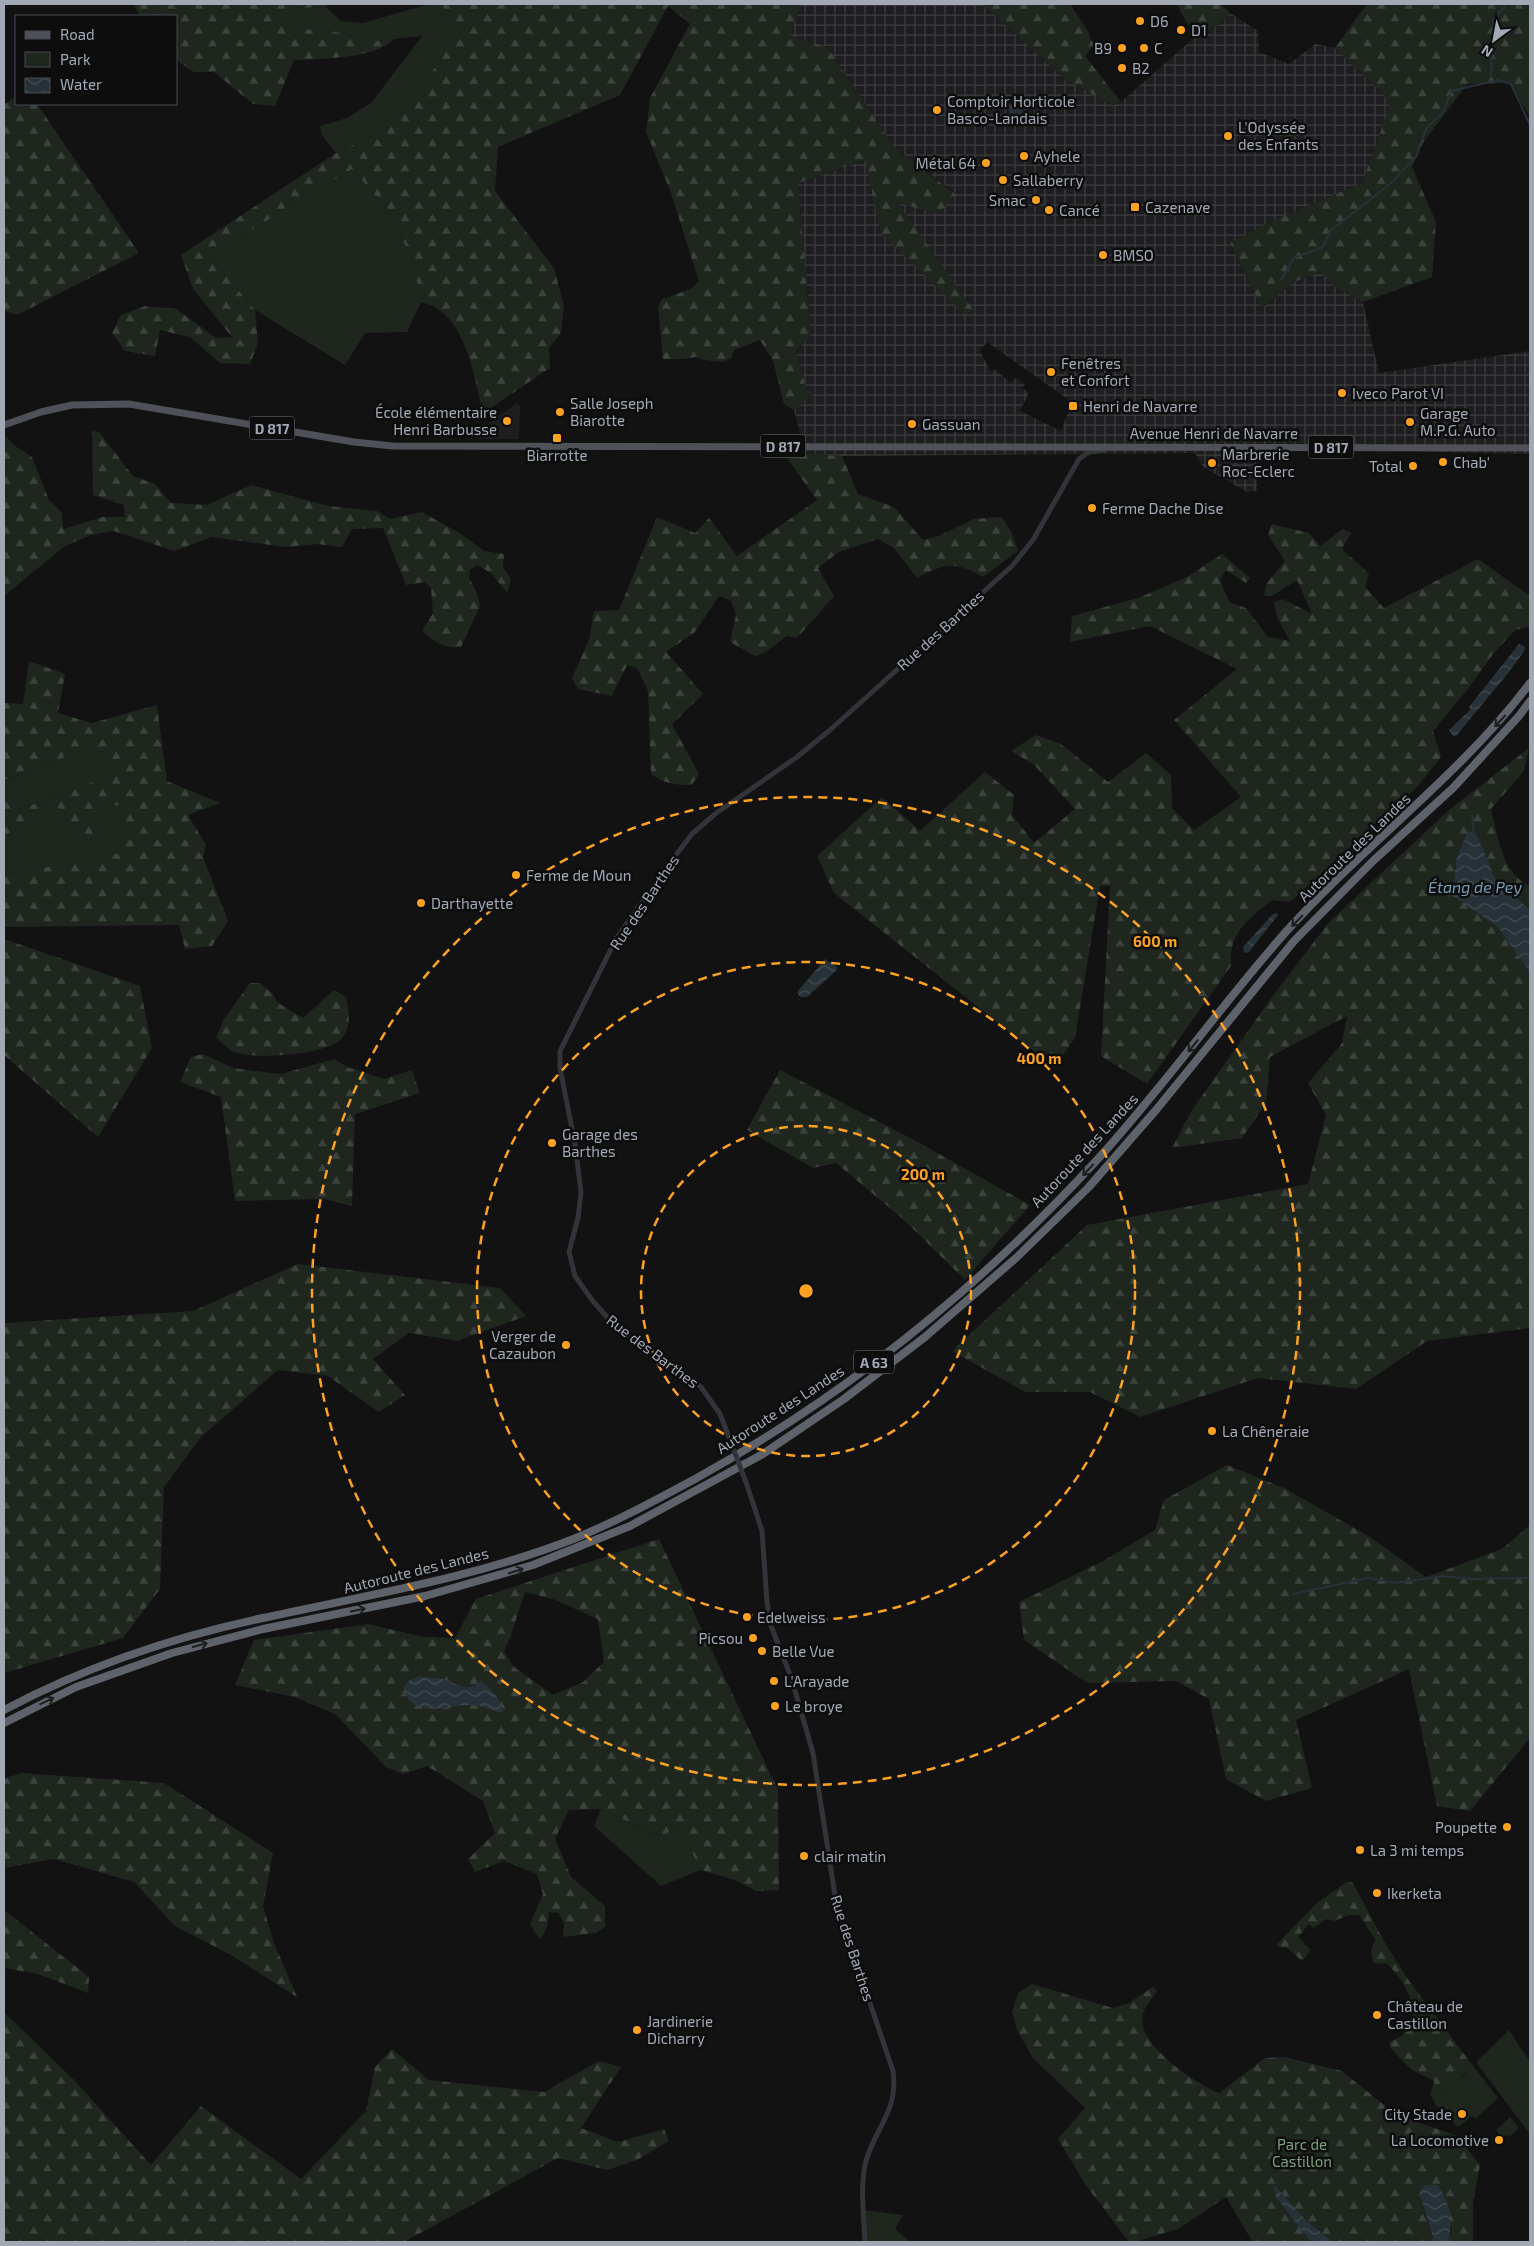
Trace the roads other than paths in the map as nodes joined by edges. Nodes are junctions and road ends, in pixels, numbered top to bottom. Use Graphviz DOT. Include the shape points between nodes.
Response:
graph roads {
  1 [pos="4,426"];
  2 [pos="1077,446"];
  3 [pos="1131,446"];
  4 [pos="1530,448"];
  5 [pos="1079,459"];
  6 [pos="1530,683"];
  7 [pos="1530,701"];
  8 [pos="4,1710"];
  9 [pos="4,1723"];
  10 [pos="865,2242"];
  1 -- 2 [label="main road, D 817" via="50,410 99,403 153,407 393,446"];
  2 -- 3 [label="main road, Avenue Henri de Navarre / D 817"];
  2 -- 5 [label="street"];
  3 -- 4 [label="main road, Avenue Henri de Navarre / D 817"];
  3 -- 5 [label="street" via="1089,452"];
  5 -- 10 [label="street, Rue des Barthes, bridge" via="1033,540 1012,566 830,730 715,814 686,842 616,939 562,1046 560,1057 581,1192 569,1252 575,1276 614,1325 701,1386 716,1407 729,1437 762,1531 771,1626 791,1677 813,1753 836,1902 892,2071 894,2091 889,2112 868,2154 864,2173"];
  6 -- 8 [label="highway, Autoroute des Landes / A 63, one-way" via="1510,710 1455,768 1365,852 1286,933 1115,1140 1022,1236 914,1332 787,1424 666,1495 559,1544 478,1571 260,1618 169,1642 73,1676"];
  9 -- 7 [label="highway, Autoroute des Landes / A 63, one-way" via="76,1687 172,1653 263,1629 425,1596 533,1565 630,1526 771,1449 925,1337 1016,1258 1088,1188 1294,941 1373,861 1453,788"];
}
